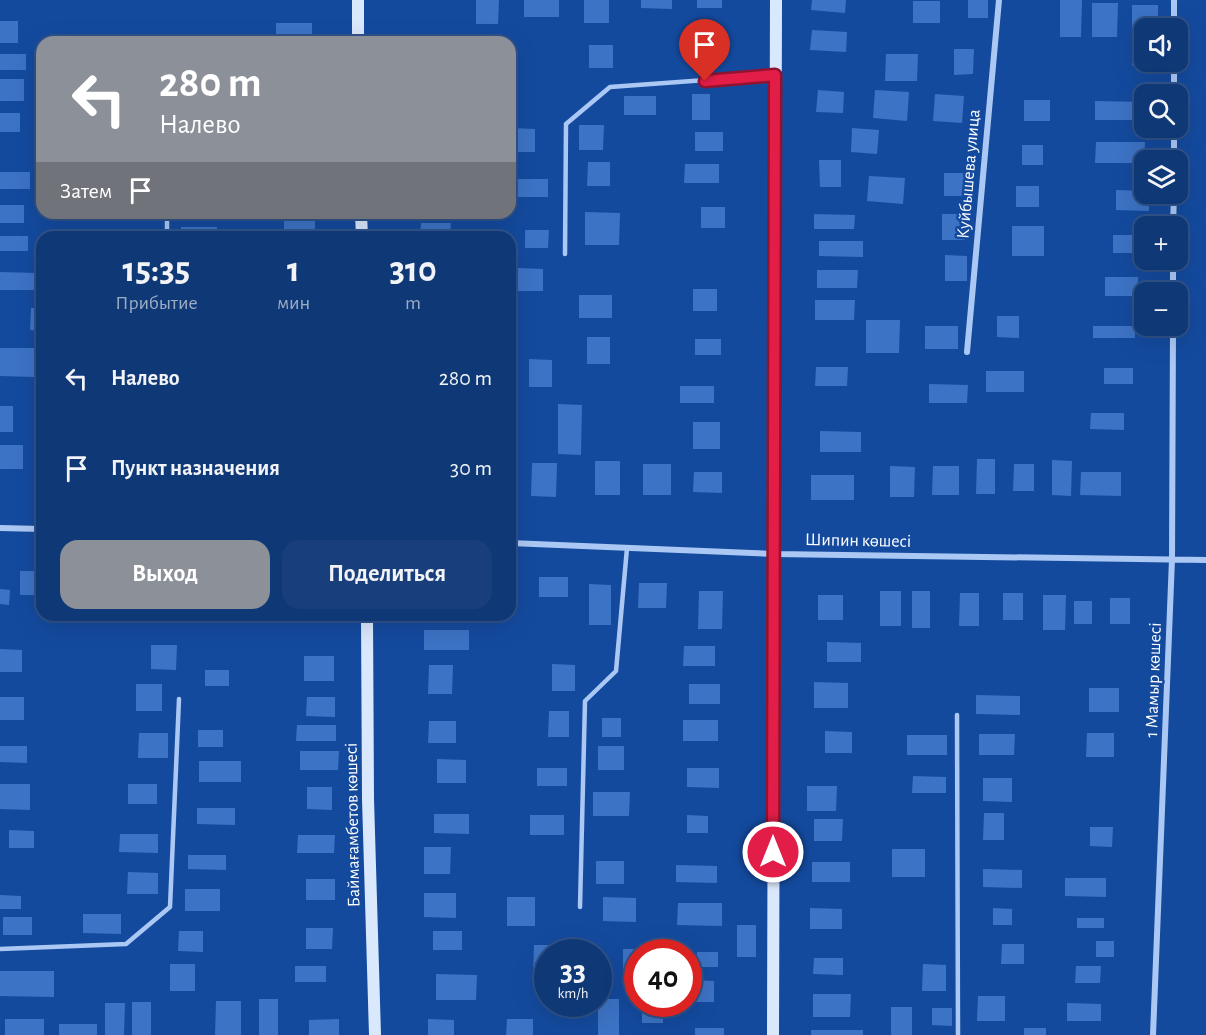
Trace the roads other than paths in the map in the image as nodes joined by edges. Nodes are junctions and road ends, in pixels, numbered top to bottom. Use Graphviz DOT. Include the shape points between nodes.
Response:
graph roads {
  1 [pos="358,0"];
  2 [pos="776,0"];
  3 [pos="999,0"];
  4 [pos="1174,0"];
  5 [pos="1174,18"];
  6 [pos="358,36"];
  7 [pos="775,75"];
  8 [pos="565,254"];
  9 [pos="1173,336"];
  10 [pos="968,351"];
  11 [pos="0,528"];
  12 [pos="36,529"];
  13 [pos="516,543"];
  14 [pos="627,548"];
  15 [pos="774,554"];
  16 [pos="1172,559"];
  17 [pos="1206,560"];
  18 [pos="367,621"];
  19 [pos="179,699"];
  20 [pos="957,715"];
  21 [pos="580,907"];
  22 [pos="0,949"];
  23 [pos="375,1035"];
  24 [pos="773,1035"];
  25 [pos="958,1035"];
  26 [pos="1154,1035"];
  1 -- 6 [label="street"];
  2 -- 7 [label="street"];
  3 -- 10 [label="street, Куйбышева улица"];
  4 -- 5 [label="street"];
  7 -- 8 [label="lane" via="610,87 566,124"];
  7 -- 15 [label="street"];
  9 -- 16 [label="street, 1 Мамыр көшесі"];
  11 -- 12 [label="street"];
  13 -- 14 [label="street, Шипин көшесі"];
  14 -- 15 [label="street, Шипин көшесі"];
  14 -- 21 [label="lane" via="616,671 585,701"];
  15 -- 16 [label="street, Шипин көшесі"];
  15 -- 24 [label="street"];
  16 -- 17 [label="street, Шипин көшесі"];
  16 -- 26 [label="street, 1 Мамыр көшесі"];
  18 -- 23 [label="street, Баймағамбетов көшесі"];
  19 -- 22 [label="lane" via="170,908 126,944"];
  20 -- 25 [label="lane"];
}
